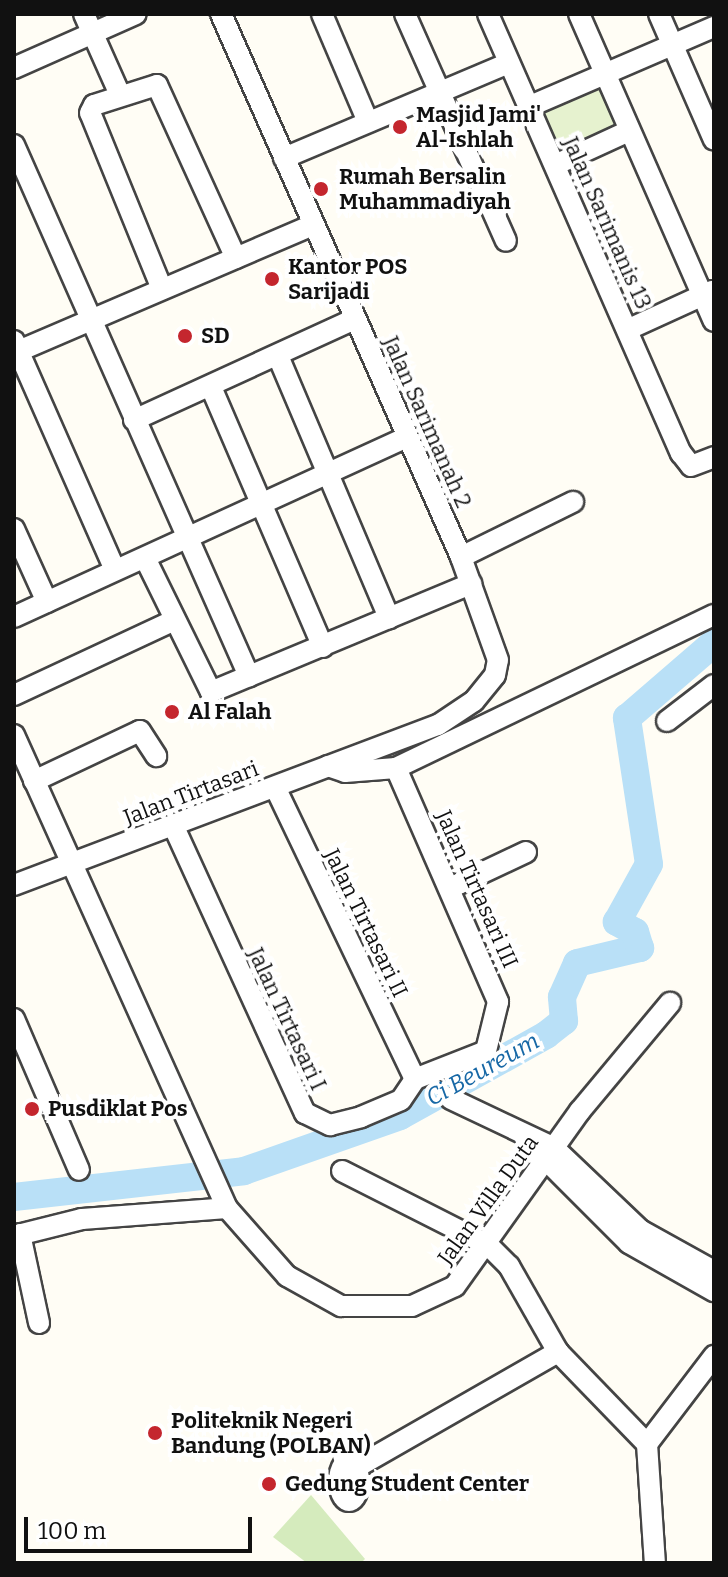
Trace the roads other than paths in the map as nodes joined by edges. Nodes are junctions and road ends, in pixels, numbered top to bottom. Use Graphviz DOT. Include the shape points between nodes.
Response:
graph roads {
  1 [pos="84,14"];
  2 [pos="136,14"];
  3 [pos="221,14"];
  4 [pos="322,14"];
  5 [pos="405,14"];
  6 [pos="488,14"];
  7 [pos="579,14"];
  8 [pos="659,14"];
  9 [pos="714,27"];
  10 [pos="93,33"];
  11 [pos="672,44"];
  12 [pos="509,63"];
  13 [pos="14,68"];
  14 [pos="605,72"];
  15 [pos="440,92"];
  16 [pos="120,95"];
  17 [pos="528,107"];
  18 [pos="368,122"];
  19 [pos="629,131"];
  20 [pos="714,140"];
  21 [pos="14,145"];
  22 [pos="284,158"];
  23 [pos="555,165"];
  24 [pos="313,225"];
  25 [pos="506,241"];
  26 [pos="236,258"];
  27 [pos="162,289"];
  28 [pos="708,293"];
  29 [pos="355,319"];
  30 [pos="89,320"];
  31 [pos="714,321"];
  32 [pos="629,329"];
  33 [pos="15,348"];
  34 [pos="278,356"];
  35 [pos="211,387"];
  36 [pos="134,420"];
  37 [pos="407,437"];
  38 [pos="714,457"];
  39 [pos="330,473"];
  40 [pos="573,502"];
  41 [pos="262,504"];
  42 [pos="14,529"];
  43 [pos="187,538"];
  44 [pos="461,557"];
  45 [pos="145,558"];
  46 [pos="115,570"];
  47 [pos="471,584"];
  48 [pos="47,602"];
  49 [pos="714,615"];
  50 [pos="14,617"];
  51 [pos="389,618"];
  52 [pos="173,621"];
  53 [pos="323,647"];
  54 [pos="249,676"];
  55 [pos="714,685"];
  56 [pos="14,695"];
  57 [pos="667,721"];
  58 [pos="14,735"];
  59 [pos="156,756"];
  60 [pos="328,766"];
  61 [pos="396,768"];
  62 [pos="34,781"];
  63 [pos="275,787"];
  64 [pos="173,825"];
  65 [pos="526,852"];
  66 [pos="70,864"];
  67 [pos="14,885"];
  68 [pos="450,888"];
  69 [pos="670,1003"];
  70 [pos="14,1019"];
  71 [pos="415,1079"];
  72 [pos="451,1099"];
  73 [pos="550,1154"];
  74 [pos="79,1170"];
  75 [pos="342,1171"];
  76 [pos="222,1200"];
  77 [pos="17,1235"];
  78 [pos="488,1245"];
  79 [pos="714,1271"];
  80 [pos="714,1291"];
  81 [pos="39,1323"];
  82 [pos="558,1352"];
  83 [pos="714,1356"];
  84 [pos="647,1444"];
  85 [pos="357,1467"];
  86 [pos="655,1563"];
  1 -- 10 [label="street"];
  2 -- 10 [label="street"];
  3 -- 22 [label="street, Jalan Sarimanah 2"];
  4 -- 18 [label="street"];
  5 -- 15 [label="street"];
  6 -- 12 [label="street, Jalan Sarimanis 13"];
  7 -- 14 [label="street"];
  8 -- 11 [label="street"];
  9 -- 11 [label="street"];
  10 -- 13 [label="street"];
  10 -- 16 [label="street"];
  11 -- 14 [label="street"];
  11 -- 20 [label="street"];
  12 -- 15 [label="street"];
  12 -- 17 [label="street, Jalan Sarimanis 13"];
  14 -- 17 [label="street"];
  14 -- 19 [label="street"];
  15 -- 18 [label="street"];
  15 -- 25 [label="street"];
  16 -- 26 [label="street" via="157,85"];
  16 -- 27 [label="street" via="90,113"];
  17 -- 23 [label="street, Jalan Sarimanis 13"];
  18 -- 22 [label="street"];
  19 -- 23 [label="street"];
  19 -- 28 [label="street"];
  21 -- 30 [label="street"];
  22 -- 24 [label="street, Jalan Sarimanah 2"];
  23 -- 32 [label="street, Jalan Sarimanis 13"];
  24 -- 26 [label="street"];
  24 -- 29 [label="street, Jalan Sarimanah 2"];
  26 -- 27 [label="street"];
  27 -- 30 [label="street"];
  28 -- 31 [label="street"];
  28 -- 32 [label="street"];
  29 -- 34 [label="street"];
  29 -- 37 [label="street, Jalan Sarimanah 2"];
  30 -- 33 [label="street"];
  30 -- 36 [label="street"];
  32 -- 38 [label="street, Jalan Sarimanis 13" via="681,453 691,466"];
  33 -- 46 [label="street"];
  34 -- 35 [label="street"];
  34 -- 39 [label="street"];
  35 -- 36 [label="street"];
  35 -- 41 [label="street"];
  36 -- 43 [label="street"];
  37 -- 39 [label="street"];
  37 -- 44 [label="street, Jalan Sarimanah 2"];
  39 -- 41 [label="street"];
  39 -- 51 [label="street"];
  40 -- 44 [label="street"];
  41 -- 43 [label="street"];
  41 -- 53 [label="street"];
  42 -- 48 [label="street"];
  43 -- 45 [label="street"];
  43 -- 54 [label="street"];
  44 -- 47 [label="street, Jalan Sarimanah 2"];
  45 -- 46 [label="street"];
  45 -- 52 [label="street"];
  46 -- 48 [label="street"];
  47 -- 51 [label="street"];
  47 -- 60 [label="street, Jalan Sarimanah 2" via="498,660 490,685 438,725"];
  48 -- 50 [label="street"];
  49 -- 61 [label="street"];
  51 -- 53 [label="street"];
  52 -- 54 [label="street" via="206,690"];
  52 -- 56 [label="street"];
  53 -- 54 [label="street"];
  55 -- 57 [label="street"];
  58 -- 62 [label="street"];
  59 -- 62 [label="street" via="140,731"];
  60 -- 61 [label="street" via="345,772"];
  60 -- 63 [label="street, Jalan Tirtasari"];
  61 -- 68 [label="street, Jalan Tirtasari III"];
  62 -- 66 [label="street"];
  63 -- 64 [label="street, Jalan Tirtasari"];
  63 -- 71 [label="street, Jalan Tirtasari II"];
  64 -- 66 [label="street, Jalan Tirtasari"];
  64 -- 71 [label="street, Jalan Tirtasari I" via="305,1113 330,1125 361,1117 401,1100"];
  65 -- 68 [label="street"];
  66 -- 67 [label="street, Jalan Tirtasari"];
  66 -- 76 [label="street"];
  68 -- 71 [label="street, Jalan Tirtasari III" via="496,990 493,1038 474,1059"];
  69 -- 73 [label="street, Jalan Villa Duta"];
  70 -- 74 [label="street"];
  72 -- 73 [label="street"];
  73 -- 78 [label="street, Jalan Villa Duta"];
  73 -- 79 [label="street" via="640,1230"];
  73 -- 80 [label="street" via="629,1243"];
  75 -- 78 [label="street"];
  76 -- 77 [label="street" via="82,1219"];
  76 -- 78 [label="street, Jalan Villa Duta" via="287,1276 358,1310 431,1302 473,1269"];
  77 -- 81 [label="street"];
  78 -- 82 [label="street"];
  82 -- 84 [label="street"];
  82 -- 85 [label="street"];
  83 -- 84 [label="street"];
  84 -- 86 [label="street"];
}
